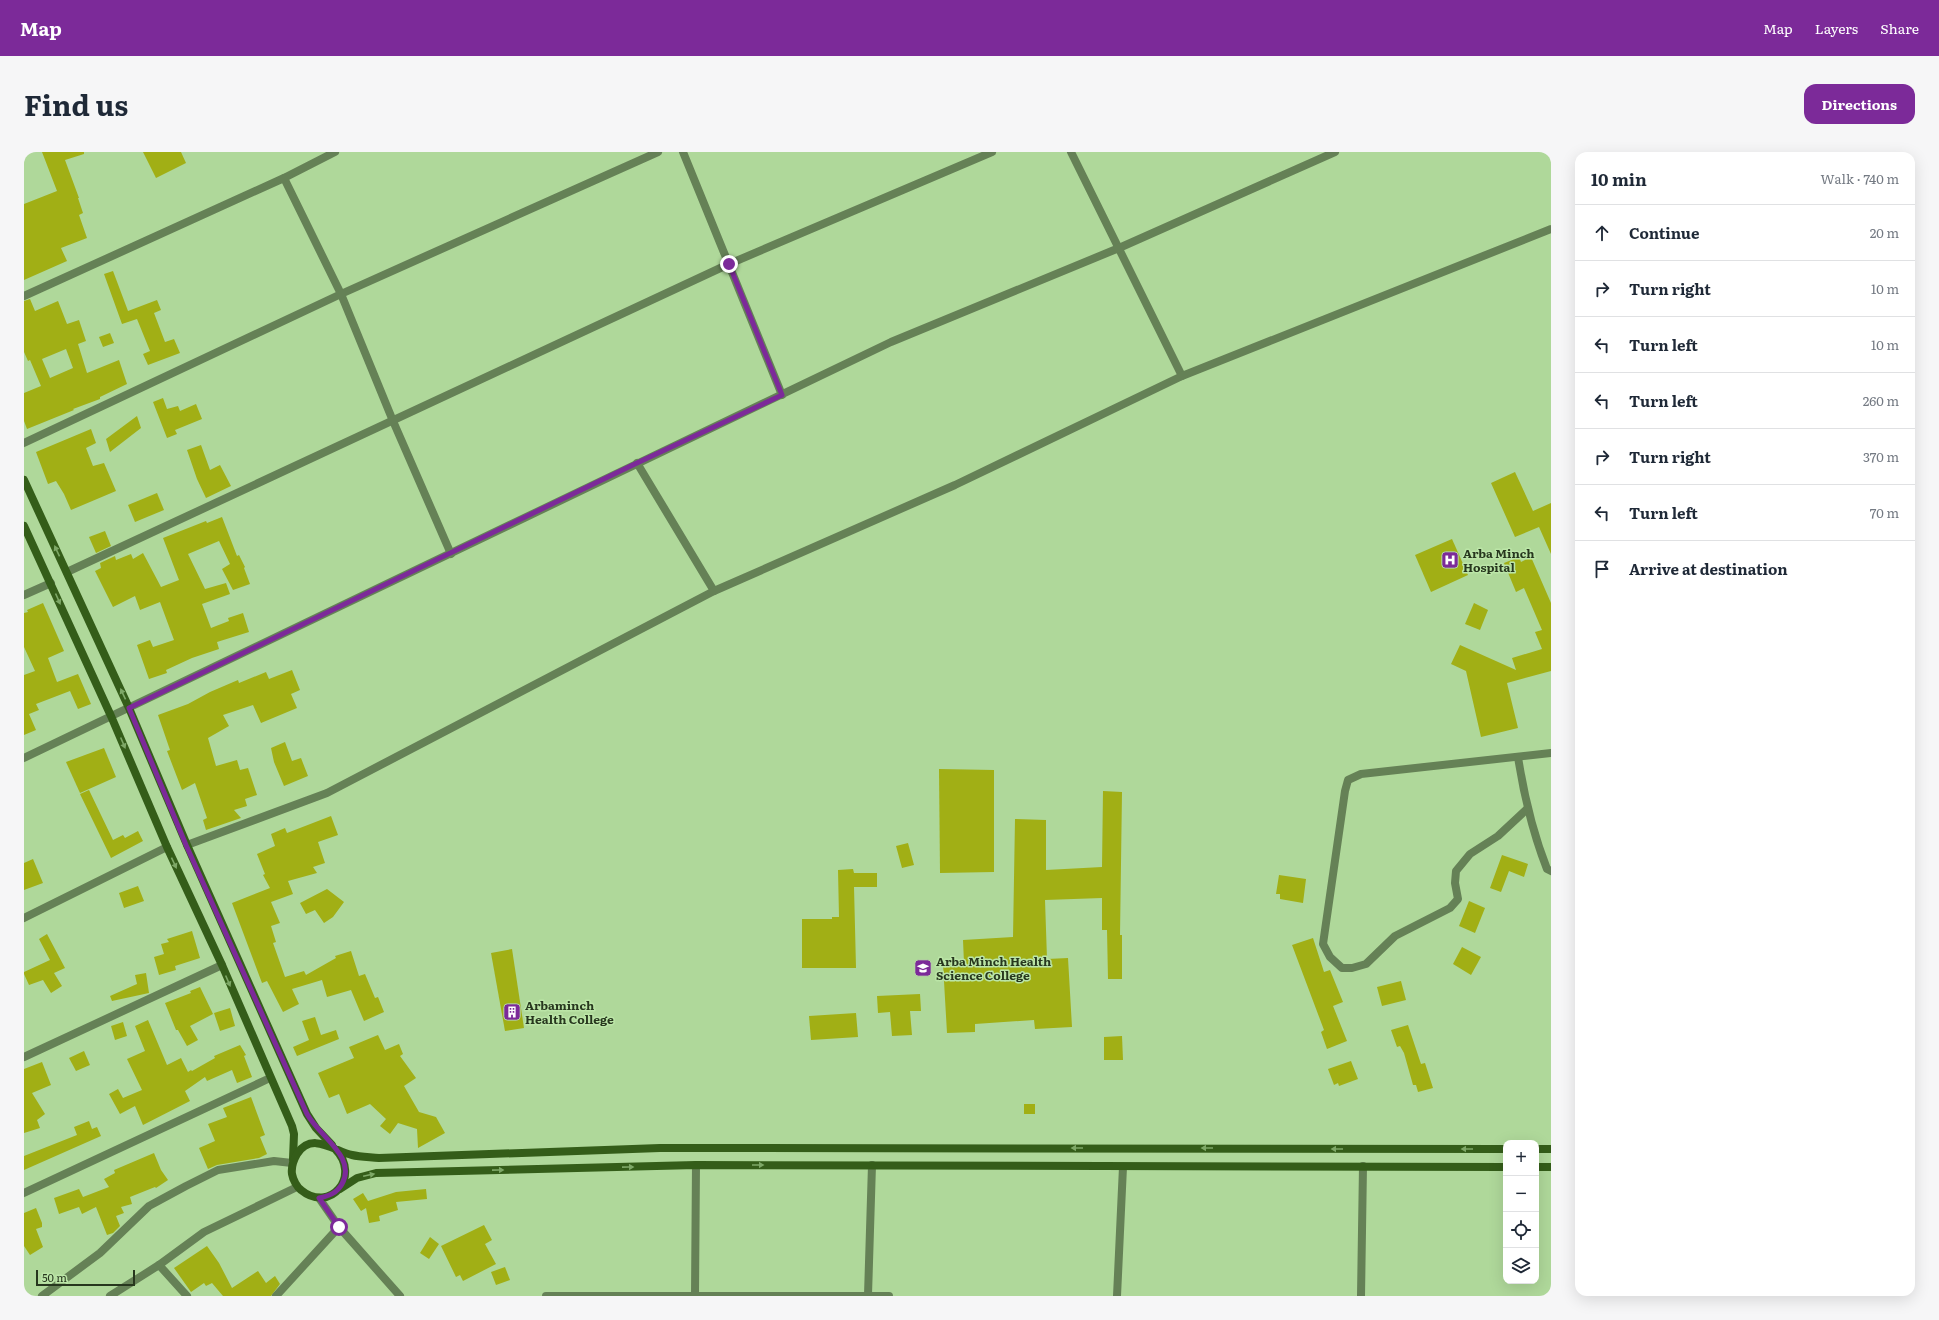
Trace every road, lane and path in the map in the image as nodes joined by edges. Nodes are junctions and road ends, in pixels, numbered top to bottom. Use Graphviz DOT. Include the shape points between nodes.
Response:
graph roads {
  1 [pos="335,152"];
  2 [pos="658,152"];
  3 [pos="683,152"];
  4 [pos="992,152"];
  5 [pos="1071,152"];
  6 [pos="1335,152"];
  7 [pos="284,178"];
  8 [pos="1551,229"];
  9 [pos="1119,248"];
  10 [pos="729,264"];
  11 [pos="341,294"];
  12 [pos="24,296"];
  13 [pos="1182,376"];
  14 [pos="782,395"];
  15 [pos="393,421"];
  16 [pos="24,443"];
  17 [pos="637,463"];
  18 [pos="24,480"];
  19 [pos="24,526"];
  20 [pos="451,554"];
  21 [pos="66,572"];
  22 [pos="51,583"];
  23 [pos="714,591"];
  24 [pos="24,595"];
  25 [pos="129,708"];
  26 [pos="111,716"];
  27 [pos="1551,753"];
  28 [pos="1518,756"];
  29 [pos="24,758"];
  30 [pos="1527,810"];
  31 [pos="186,845"];
  32 [pos="167,847"];
  33 [pos="1551,871"];
  34 [pos="24,918"];
  35 [pos="222,965"];
  36 [pos="24,1057"];
  37 [pos="270,1078"];
  38 [pos="334,1148"];
  39 [pos="1503,1149"];
  40 [pos="1539,1149"];
  41 [pos="1551,1149"];
  42 [pos="293,1162"];
  43 [pos="696,1165"];
  44 [pos="872,1165"];
  45 [pos="1363,1166"];
  46 [pos="1123,1167"];
  47 [pos="1503,1167"];
  48 [pos="1539,1167"];
  49 [pos="1551,1167"];
  50 [pos="297,1187"];
  51 [pos="24,1193"];
  52 [pos="335,1193"];
  53 [pos="319,1198"];
  54 [pos="339,1227"];
  55 [pos="159,1265"];
  56 [pos="868,1295"];
  57 [pos="42,1296"];
  58 [pos="110,1296"];
  59 [pos="187,1296"];
  60 [pos="276,1296"];
  61 [pos="400,1296"];
  62 [pos="546,1296"];
  63 [pos="695,1296"];
  64 [pos="889,1296"];
  65 [pos="1117,1296"];
  66 [pos="1360,1296"];
  1 -- 7 [label="street"];
  2 -- 11 [label="street"];
  3 -- 10 [label="street"];
  4 -- 10 [label="street"];
  5 -- 9 [label="street"];
  6 -- 9 [label="street"];
  7 -- 11 [label="street"];
  7 -- 12 [label="street"];
  8 -- 13 [label="street"];
  9 -- 13 [label="street"];
  9 -- 14 [label="street" via="891,342"];
  10 -- 14 [label="street"];
  10 -- 15 [label="street"];
  11 -- 15 [label="street"];
  11 -- 16 [label="street"];
  13 -- 23 [label="street" via="955,485"];
  14 -- 17 [label="street"];
  15 -- 20 [label="street"];
  15 -- 21 [label="street"];
  17 -- 20 [label="street"];
  17 -- 23 [label="street"];
  21 -- 18 [label="main road, one-way"];
  19 -- 22 [label="main road"];
  20 -- 25 [label="street"];
  25 -- 21 [label="main road, one-way"];
  22 -- 24 [label="street"];
  22 -- 26 [label="main road, one-way"];
  23 -- 31 [label="street" via="327,792"];
  25 -- 26 [label="street"];
  25 -- 31 [label="main road"];
  26 -- 29 [label="street"];
  26 -- 32 [label="main road, one-way"];
  27 -- 28 [label="street"];
  28 -- 30 [label="street"];
  28 -- 30 [label="street" via="1361,774 1348,780 1323,944 1330,956 1342,968 1366,964 1395,936 1450,908 1458,899 1456,871 1470,854 1498,836"];
  30 -- 33 [label="street" via="1541,854 1547,869"];
  31 -- 38 [label="main road" via="307,1114"];
  32 -- 34 [label="street"];
  32 -- 35 [label="main road, one-way"];
  35 -- 36 [label="street"];
  35 -- 37 [label="main road, one-way"];
  37 -- 42 [label="main road" via="292,1126"];
  37 -- 51 [label="street"];
  39 -- 38 [label="main road, one-way" via="660,1148 379,1158 357,1156"];
  38 -- 42 [label="main road" via="322,1143 310,1144 300,1150"];
  38 -- 52 [label="main road" via="342,1155 346,1171 343,1183"];
  40 -- 41 [label="main road"];
  42 -- 50 [label="main road" via="292,1176"];
  42 -- 57 [label="street" via="274,1161 218,1170 186,1186 149,1206 100,1253"];
  43 -- 44 [label="main road, one-way"];
  52 -- 43 [label="main road, one-way" via="357,1178 376,1174"];
  43 -- 63 [label="street"];
  44 -- 46 [label="main road"];
  44 -- 56 [label="street"];
  45 -- 46 [label="main road"];
  45 -- 47 [label="main road"];
  45 -- 66 [label="street"];
  46 -- 65 [label="street"];
  48 -- 49 [label="main road"];
  50 -- 53 [label="main road" via="307,1195"];
  50 -- 55 [label="street" via="204,1232"];
  52 -- 53 [label="main road"];
  53 -- 54 [label="street"];
  54 -- 60 [label="street"];
  54 -- 61 [label="street"];
  55 -- 58 [label="street"];
  55 -- 59 [label="street"];
  56 -- 63 [label="street"];
  56 -- 64 [label="street"];
  62 -- 63 [label="street"];
}
